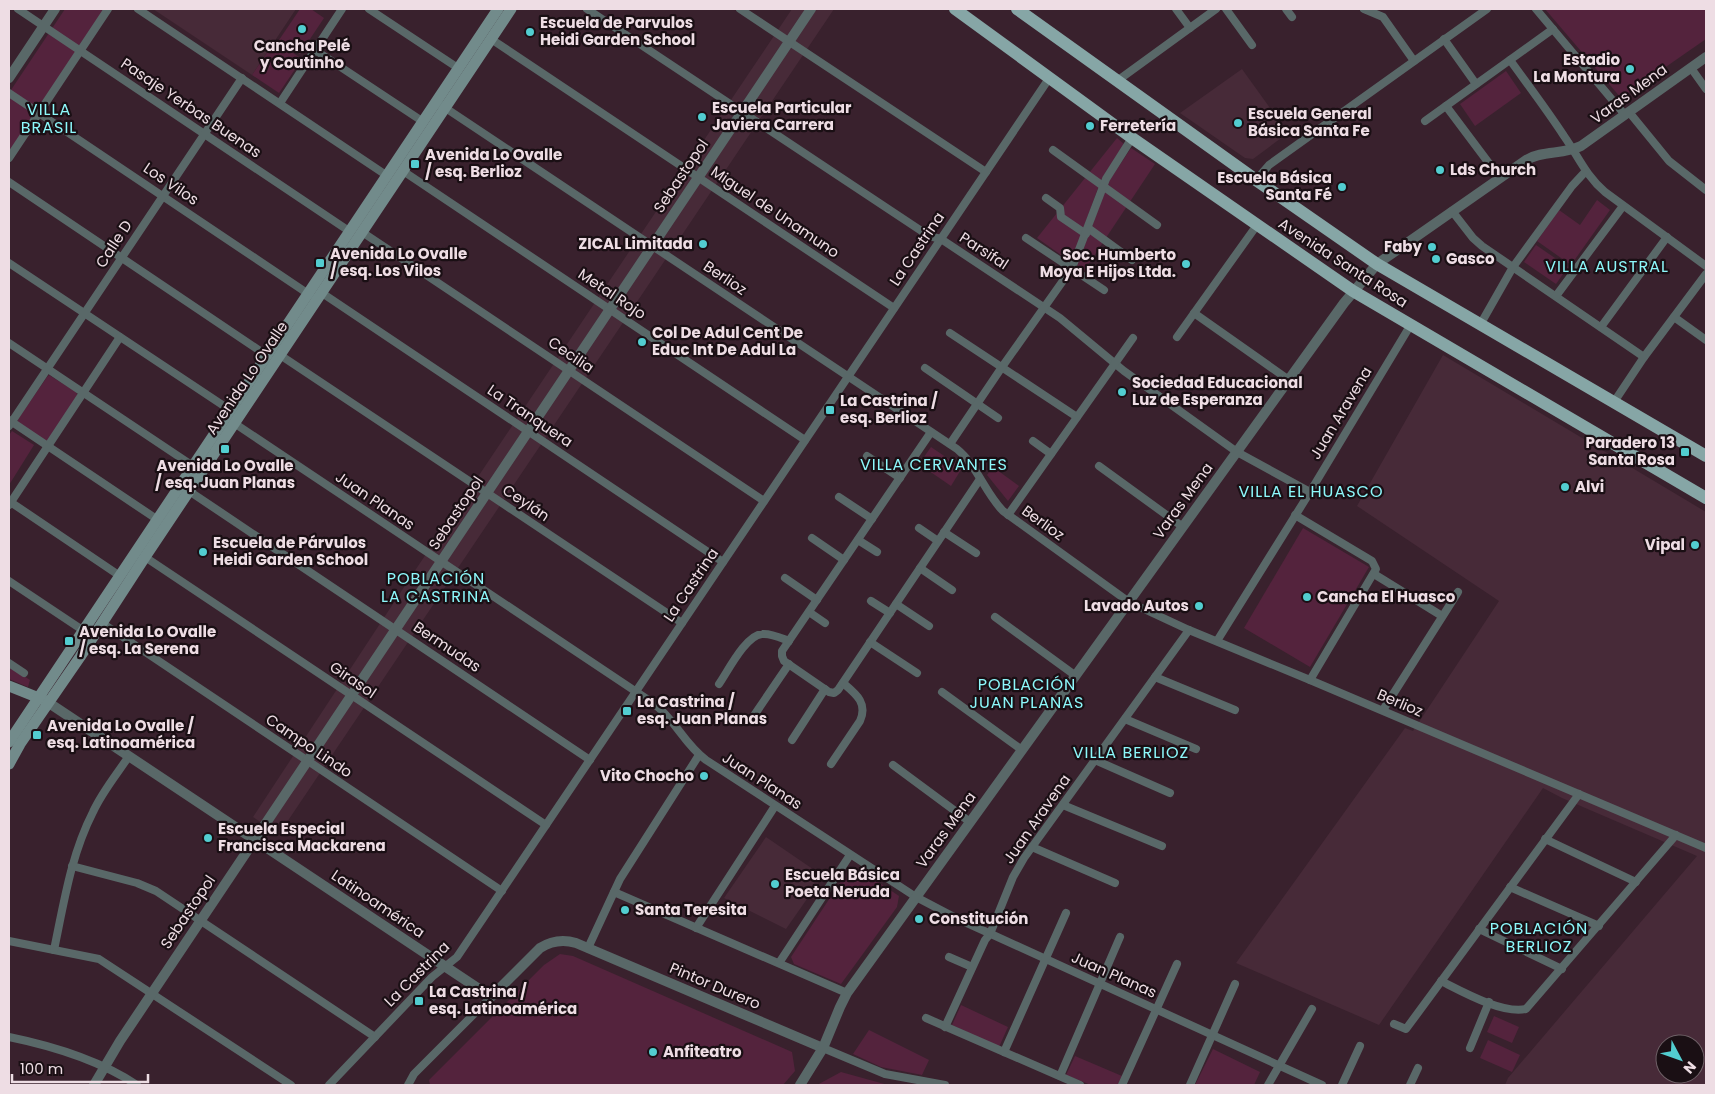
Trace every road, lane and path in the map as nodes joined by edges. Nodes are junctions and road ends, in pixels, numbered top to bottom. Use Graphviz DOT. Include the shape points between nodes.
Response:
graph roads {
  1 [pos="18,9"];
  2 [pos="55,9"];
  3 [pos="108,9"];
  4 [pos="138,9"];
  5 [pos="342,9"];
  6 [pos="369,9"];
  7 [pos="512,9"];
  8 [pos="587,9"];
  9 [pos="740,9"];
  10 [pos="811,9"];
  11 [pos="955,9"];
  12 [pos="1017,9"];
  13 [pos="1176,9"];
  14 [pos="1216,9"];
  15 [pos="1226,9"];
  16 [pos="1286,9"];
  17 [pos="1364,9"];
  18 [pos="1487,9"];
  19 [pos="1536,9"];
  20 [pos="494,10"];
  21 [pos="1383,13"];
  22 [pos="1292,17"];
  23 [pos="43,26"];
  24 [pos="1190,28"];
  25 [pos="1550,32"];
  26 [pos="1444,39"];
  27 [pos="491,40"];
  28 [pos="789,42"];
  29 [pos="1252,45"];
  30 [pos="315,50"];
  31 [pos="80,51"];
  32 [pos="1706,57"];
  33 [pos="1510,60"];
  34 [pos="1414,61"];
  35 [pos="458,68"];
  36 [pos="1691,68"];
  37 [pos="1050,77"];
  38 [pos="9,78"];
  39 [pos="242,78"];
  40 [pos="1117,81"];
  41 [pos="1476,84"];
  42 [pos="1706,89"];
  43 [pos="9,93"];
  44 [pos="280,103"];
  45 [pos="440,104"];
  46 [pos="1446,106"];
  47 [pos="742,112"];
  48 [pos="39,113"];
  49 [pos="1627,114"];
  50 [pos="422,121"];
  51 [pos="1425,121"];
  52 [pos="205,134"];
  53 [pos="1132,138"];
  54 [pos="1053,150"];
  55 [pos="1573,150"];
  56 [pos="9,158"];
  57 [pos="403,171"];
  58 [pos="986,172"];
  59 [pos="1585,172"];
  60 [pos="386,174"];
  61 [pos="698,178"];
  62 [pos="1500,178"];
  63 [pos="1256,180"];
  64 [pos="9,182"];
  65 [pos="1103,186"];
  66 [pos="1706,190"];
  67 [pos="162,195"];
  68 [pos="1046,198"];
  69 [pos="1623,206"];
  70 [pos="1452,211"];
  71 [pos="1157,224"];
  72 [pos="1257,225"];
  73 [pos="349,231"];
  74 [pos="1087,231"];
  75 [pos="362,232"];
  76 [pos="1666,237"];
  77 [pos="1026,238"];
  78 [pos="941,239"];
  79 [pos="652,246"];
  80 [pos="121,258"];
  81 [pos="1132,260"];
  82 [pos="9,263"];
  83 [pos="1377,264"];
  84 [pos="1706,266"];
  85 [pos="1513,267"];
  86 [pos="1072,268"];
  87 [pos="1706,274"];
  88 [pos="1104,290"];
  89 [pos="1353,291"];
  90 [pos="307,292"];
  91 [pos="320,296"];
  92 [pos="1556,296"];
  93 [pos="1044,307"];
  94 [pos="894,308"];
  95 [pos="610,309"];
  96 [pos="85,313"];
  97 [pos="1194,313"];
  98 [pos="1674,317"];
  99 [pos="1480,324"];
  100 [pos="1410,326"];
  101 [pos="1601,327"];
  102 [pos="950,333"];
  103 [pos="120,337"];
  104 [pos="1177,337"];
  105 [pos="1133,338"];
  106 [pos="1706,340"];
  107 [pos="9,343"];
  108 [pos="266,355"];
  109 [pos="280,355"];
  110 [pos="1644,357"];
  111 [pos="1115,363"];
  112 [pos="1002,367"];
  113 [pos="925,368"];
  114 [pos="47,369"];
  115 [pos="569,371"];
  116 [pos="848,377"];
  117 [pos="1289,380"];
  118 [pos="83,393"];
  119 [pos="1614,402"];
  120 [pos="977,403"];
  121 [pos="230,410"];
  122 [pos="1077,417"];
  123 [pos="998,418"];
  124 [pos="10,422"];
  125 [pos="234,423"];
  126 [pos="528,432"];
  127 [pos="931,432"];
  128 [pos="805,440"];
  129 [pos="1033,441"];
  130 [pos="950,444"];
  131 [pos="48,446"];
  132 [pos="1237,452"];
  133 [pos="1051,454"];
  134 [pos="867,456"];
  135 [pos="1706,456"];
  136 [pos="193,466"];
  137 [pos="1099,466"];
  138 [pos="900,478"];
  139 [pos="980,479"];
  140 [pos="189,491"];
  141 [pos="1310,492"];
  142 [pos="487,493"];
  143 [pos="839,497"];
  144 [pos="1706,498"];
  145 [pos="764,501"];
  146 [pos="9,502"];
  147 [pos="1008,515"];
  148 [pos="1295,515"];
  149 [pos="872,519"];
  150 [pos="158,520"];
  151 [pos="1182,527"];
  152 [pos="920,528"];
  153 [pos="944,532"];
  154 [pos="812,538"];
  155 [pos="858,540"];
  156 [pos="938,541"];
  157 [pos="877,552"];
  158 [pos="976,553"];
  159 [pos="145,557"];
  160 [pos="844,560"];
  161 [pos="441,562"];
  162 [pos="723,562"];
  163 [pos="920,568"];
  164 [pos="1374,574"];
  165 [pos="120,576"];
  166 [pos="785,578"];
  167 [pos="9,581"];
  168 [pos="952,590"];
  169 [pos="1458,592"];
  170 [pos="818,600"];
  171 [pos="871,601"];
  172 [pos="1129,602"];
  173 [pos="896,604"];
  174 [pos="809,612"];
  175 [pos="890,613"];
  176 [pos="1442,616"];
  177 [pos="995,617"];
  178 [pos="102,623"];
  179 [pos="682,623"];
  180 [pos="825,623"];
  181 [pos="929,626"];
  182 [pos="396,630"];
  183 [pos="1189,630"];
  184 [pos="84,631"];
  185 [pos="789,641"];
  186 [pos="1217,641"];
  187 [pos="870,642"];
  188 [pos="9,663"];
  189 [pos="789,664"];
  190 [pos="24,673"];
  191 [pos="917,673"];
  192 [pos="1076,676"];
  193 [pos="1155,677"];
  194 [pos="1310,680"];
  195 [pos="843,683"];
  196 [pos="719,684"];
  197 [pos="9,686"];
  198 [pos="825,689"];
  199 [pos="636,691"];
  200 [pos="942,692"];
  201 [pos="352,695"];
  202 [pos="38,697"];
  203 [pos="50,703"];
  204 [pos="1235,710"];
  205 [pos="1383,710"];
  206 [pos="755,714"];
  207 [pos="1125,719"];
  208 [pos="10,738"];
  209 [pos="792,740"];
  210 [pos="1196,749"];
  211 [pos="1022,750"];
  212 [pos="699,755"];
  213 [pos="129,756"];
  214 [pos="590,760"];
  215 [pos="1095,760"];
  216 [pos="308,761"];
  217 [pos="9,764"];
  218 [pos="831,764"];
  219 [pos="893,765"];
  220 [pos="1170,793"];
  221 [pos="1579,794"];
  222 [pos="1063,804"];
  223 [pos="774,806"];
  224 [pos="970,822"];
  225 [pos="546,825"];
  226 [pos="1676,835"];
  227 [pos="1545,839"];
  228 [pos="255,840"];
  229 [pos="1162,846"];
  230 [pos="1032,847"];
  231 [pos="1706,848"];
  232 [pos="850,855"];
  233 [pos="72,866"];
  234 [pos="1636,882"];
  235 [pos="1115,883"];
  236 [pos="1510,886"];
  237 [pos="502,891"];
  238 [pos="614,892"];
  239 [pos="916,897"];
  240 [pos="1066,913"];
  241 [pos="200,921"];
  242 [pos="1599,926"];
  243 [pos="696,928"];
  244 [pos="1479,929"];
  245 [pos="990,934"];
  246 [pos="1120,937"];
  247 [pos="9,941"];
  248 [pos="588,948"];
  249 [pos="54,950"];
  250 [pos="949,957"];
  251 [pos="1045,959"];
  252 [pos="779,963"];
  253 [pos="1177,964"];
  254 [pos="445,967"];
  255 [pos="972,968"];
  256 [pos="1562,968"];
  257 [pos="1443,978"];
  258 [pos="1100,984"];
  259 [pos="1235,984"];
  260 [pos="152,993"];
  261 [pos="847,993"];
  262 [pos="490,997"];
  263 [pos="1490,1002"];
  264 [pos="1156,1010"];
  265 [pos="1312,1010"];
  266 [pos="926,1018"];
  267 [pos="1394,1024"];
  268 [pos="945,1026"];
  269 [pos="1212,1035"];
  270 [pos="9,1037"];
  271 [pos="374,1037"];
  272 [pos="1360,1046"];
  273 [pos="822,1048"];
  274 [pos="1470,1048"];
  275 [pos="1004,1052"];
  276 [pos="1279,1066"];
  277 [pos="104,1067"];
  278 [pos="1418,1068"];
  279 [pos="1060,1076"];
  280 [pos="94,1085"];
  281 [pos="137,1085"];
  282 [pos="291,1085"];
  283 [pos="329,1085"];
  284 [pos="408,1085"];
  285 [pos="800,1085"];
  286 [pos="945,1085"];
  287 [pos="1080,1085"];
  288 [pos="1122,1085"];
  289 [pos="1190,1085"];
  290 [pos="1268,1085"];
  291 [pos="1322,1085"];
  292 [pos="1342,1085"];
  293 [pos="1410,1085"];
  1 -- 23 [label="street, Pasaje Yerbas Buenas"];
  2 -- 23 [label="street"];
  3 -- 31 [label="street"];
  4 -- 39 [label="street"];
  5 -- 30 [label="street"];
  6 -- 35 [label="street"];
  7 -- 27 [label="main road, Avenida Lo Ovalle"];
  8 -- 47 [label="street, Parsifal"];
  9 -- 28 [label="street"];
  10 -- 28 [label="street, Sebastopol"];
  11 -- 37 [label="main road, Avenida Santa Rosa"];
  12 -- 40 [label="main road, Avenida Santa Rosa"];
  13 -- 24 [label="street"];
  14 -- 24 [label="street"];
  15 -- 29 [label="street"];
  16 -- 22 [label="street"];
  17 -- 21 [label="street"];
  18 -- 26 [label="street"];
  19 -- 25 [label="street"];
  20 -- 35 [label="main road, Avenida Lo Ovalle"];
  21 -- 34 [label="street"];
  23 -- 31 [label="street, Pasaje Yerbas Buenas"];
  23 -- 38 [label="street"];
  24 -- 40 [label="street"];
  25 -- 33 [label="street"];
  25 -- 49 [label="street"];
  26 -- 34 [label="street"];
  26 -- 41 [label="street"];
  27 -- 45 [label="main road, Avenida Lo Ovalle"];
  27 -- 61 [label="street, Miguel de Unamuno"];
  28 -- 47 [label="street, Sebastopol"];
  28 -- 58 [label="street"];
  30 -- 44 [label="street"];
  30 -- 50 [label="street"];
  31 -- 48 [label="street"];
  31 -- 52 [label="street, Pasaje Yerbas Buenas"];
  32 -- 36 [label="street, Varas Mena"];
  33 -- 41 [label="street"];
  33 -- 55 [label="street"];
  34 -- 63 [label="street" via="1269,165"];
  35 -- 45 [label="main road, Avenida Lo Ovalle"];
  36 -- 42 [label="street"];
  36 -- 49 [label="street, Varas Mena"];
  37 -- 53 [label="main road, Avenida Santa Rosa"];
  37 -- 58 [label="street, La Castrina"];
  39 -- 44 [label="street"];
  39 -- 52 [label="street, Calle D"];
  40 -- 63 [label="main road, Avenida Santa Rosa"];
  41 -- 46 [label="street"];
  43 -- 48 [label="street, Los Vilos"];
  44 -- 60 [label="street"];
  45 -- 50 [label="main road, Avenida Lo Ovalle"];
  45 -- 57 [label="main road, Avenida Lo Ovalle"];
  45 -- 79 [label="street, Berlioz"];
  46 -- 51 [label="street"];
  46 -- 62 [label="street"];
  47 -- 61 [label="street, Sebastopol"];
  47 -- 78 [label="street, Parsifal" via="929,236"];
  48 -- 56 [label="street"];
  48 -- 67 [label="street, Los Vilos"];
  49 -- 55 [label="street, Varas Mena"];
  49 -- 66 [label="street" via="1669,161"];
  50 -- 60 [label="main road, Avenida Lo Ovalle"];
  52 -- 67 [label="street, Calle D"];
  52 -- 73 [label="street, Pasaje Yerbas Buenas"];
  53 -- 65 [label="street"];
  53 -- 72 [label="main road, Avenida Santa Rosa"];
  54 -- 65 [label="street"];
  55 -- 59 [label="street"];
  55 -- 62 [label="street, Varas Mena" via="1534,156"];
  57 -- 75 [label="main road, Avenida Lo Ovalle"];
  57 -- 95 [label="street, Metal Rojo"];
  58 -- 78 [label="street, La Castrina"];
  59 -- 69 [label="street"];
  59 -- 85 [label="street"];
  60 -- 73 [label="main road, Avenida Lo Ovalle"];
  61 -- 79 [label="street, Sebastopol"];
  61 -- 94 [label="street, Miguel de Unamuno"];
  62 -- 70 [label="street, Varas Mena"];
  63 -- 83 [label="main road, Avenida Santa Rosa"];
  64 -- 80 [label="street"];
  65 -- 71 [label="street"];
  65 -- 74 [label="street"];
  67 -- 80 [label="street, Calle D"];
  67 -- 90 [label="street, Los Vilos"];
  68 -- 74 [label="street" via="1060,208 1061,217"];
  69 -- 76 [label="street"];
  69 -- 92 [label="street"];
  70 -- 83 [label="street, Varas Mena"];
  70 -- 85 [label="street" via="1478,242"];
  72 -- 89 [label="main road, Avenida Santa Rosa"];
  72 -- 97 [label="street"];
  73 -- 90 [label="main road, Avenida Lo Ovalle"];
  74 -- 81 [label="street"];
  74 -- 86 [label="street"];
  75 -- 91 [label="main road, Avenida Lo Ovalle"];
  75 -- 115 [label="street, Cecilia"];
  76 -- 84 [label="street"];
  76 -- 101 [label="street"];
  77 -- 86 [label="street"];
  78 -- 93 [label="street, Parsifal"];
  78 -- 94 [label="street, La Castrina"];
  79 -- 95 [label="street, Sebastopol"];
  79 -- 116 [label="street, Berlioz"];
  80 -- 96 [label="street, Calle D"];
  80 -- 108 [label="street"];
  82 -- 96 [label="street"];
  83 -- 89 [label="street, Varas Mena"];
  83 -- 99 [label="main road, Avenida Santa Rosa"];
  85 -- 92 [label="street"];
  85 -- 99 [label="street"];
  86 -- 88 [label="street"];
  86 -- 93 [label="street"];
  87 -- 98 [label="street"];
  89 -- 100 [label="main road, Avenida Santa Rosa"];
  89 -- 117 [label="street, Varas Mena"];
  90 -- 91 [label="street, Los Vilos"];
  90 -- 108 [label="main road, Avenida Lo Ovalle"];
  91 -- 109 [label="main road, Avenida Lo Ovalle"];
  91 -- 126 [label="street, La Tranquera"];
  92 -- 101 [label="street"];
  93 -- 111 [label="street, Parsifal"];
  93 -- 112 [label="street"];
  94 -- 116 [label="street, La Castrina"];
  95 -- 115 [label="street, Sebastopol"];
  95 -- 128 [label="street, Metal Rojo"];
  96 -- 103 [label="street"];
  96 -- 114 [label="street, Calle D"];
  97 -- 104 [label="street"];
  97 -- 117 [label="street"];
  98 -- 106 [label="street"];
  98 -- 110 [label="street"];
  99 -- 119 [label="main road, Avenida Santa Rosa"];
  100 -- 141 [label="street, Juan Aravena"];
  100 -- 144 [label="main road, Avenida Santa Rosa"];
  101 -- 110 [label="street"];
  102 -- 112 [label="street"];
  103 -- 118 [label="street"];
  103 -- 121 [label="street"];
  105 -- 111 [label="street"];
  107 -- 114 [label="street"];
  108 -- 121 [label="main road, Avenida Lo Ovalle"];
  109 -- 125 [label="main road, Avenida Lo Ovalle"];
  109 -- 142 [label="street, Ceylán"];
  110 -- 119 [label="street"];
  111 -- 122 [label="street"];
  111 -- 132 [label="street, Parsifal"];
  112 -- 120 [label="street"];
  112 -- 122 [label="street"];
  113 -- 120 [label="street"];
  114 -- 118 [label="street"];
  114 -- 124 [label="street, Calle D"];
  115 -- 126 [label="street, Sebastopol"];
  115 -- 145 [label="street, Cecilia"];
  116 -- 127 [label="street, Berlioz"];
  116 -- 128 [label="street, La Castrina"];
  117 -- 132 [label="street, Varas Mena"];
  118 -- 131 [label="street"];
  118 -- 136 [label="street"];
  119 -- 135 [label="main road, Avenida Santa Rosa"];
  120 -- 123 [label="street"];
  120 -- 130 [label="street"];
  121 -- 136 [label="main road, Avenida Lo Ovalle"];
  122 -- 133 [label="street"];
  124 -- 131 [label="street"];
  125 -- 140 [label="main road, Avenida Lo Ovalle"];
  125 -- 161 [label="street, Juan Planas"];
  126 -- 142 [label="street, Sebastopol"];
  126 -- 162 [label="street, La Tranquera"];
  127 -- 130 [label="street, Berlioz"];
  127 -- 138 [label="street"];
  128 -- 145 [label="street, La Castrina"];
  129 -- 133 [label="street"];
  130 -- 139 [label="street, Berlioz" via="964,456"];
  131 -- 146 [label="street"];
  131 -- 150 [label="street"];
  132 -- 141 [label="street, Parsifal"];
  132 -- 151 [label="street, Varas Mena"];
  133 -- 147 [label="street"];
  134 -- 138 [label="street"];
  136 -- 150 [label="main road, Avenida Lo Ovalle"];
  137 -- 151 [label="street"];
  138 -- 149 [label="street"];
  139 -- 147 [label="street, Berlioz" via="994,502"];
  139 -- 153 [label="street"];
  140 -- 159 [label="main road, Avenida Lo Ovalle"];
  140 -- 182 [label="street, Bermudas"];
  141 -- 148 [label="street, Juan Aravena"];
  142 -- 161 [label="street, Sebastopol"];
  142 -- 179 [label="street, Ceylán"];
  143 -- 149 [label="street"];
  145 -- 162 [label="street, La Castrina"];
  146 -- 165 [label="street"];
  147 -- 172 [label="street, Berlioz"];
  148 -- 164 [label="street" via="1372,561 1376,566"];
  148 -- 186 [label="street, Juan Aravena"];
  149 -- 155 [label="street"];
  150 -- 165 [label="main road, Avenida Lo Ovalle"];
  151 -- 172 [label="street, Varas Mena"];
  152 -- 156 [label="street"];
  153 -- 156 [label="street"];
  153 -- 158 [label="street"];
  154 -- 160 [label="street"];
  155 -- 157 [label="street"];
  155 -- 160 [label="street"];
  156 -- 163 [label="street"];
  159 -- 178 [label="main road, Avenida Lo Ovalle"];
  159 -- 201 [label="street, Girasol"];
  160 -- 170 [label="street"];
  161 -- 182 [label="street, Sebastopol"];
  161 -- 199 [label="street, Juan Planas"];
  162 -- 179 [label="street, La Castrina"];
  163 -- 168 [label="street"];
  163 -- 173 [label="street"];
  164 -- 176 [label="street"];
  164 -- 194 [label="street"];
  165 -- 184 [label="main road, Avenida Lo Ovalle"];
  166 -- 170 [label="street"];
  167 -- 184 [label="street"];
  169 -- 176 [label="street"];
  170 -- 174 [label="street"];
  171 -- 175 [label="street"];
  172 -- 183 [label="street, Berlioz"];
  172 -- 192 [label="street, Varas Mena"];
  173 -- 175 [label="street"];
  173 -- 181 [label="street"];
  174 -- 180 [label="street"];
  174 -- 185 [label="street"];
  175 -- 187 [label="street"];
  176 -- 205 [label="street"];
  177 -- 192 [label="street"];
  178 -- 203 [label="main road, Avenida Lo Ovalle"];
  178 -- 216 [label="street, Campo Lindo"];
  179 -- 199 [label="street, La Castrina"];
  182 -- 201 [label="street, Sebastopol"];
  182 -- 214 [label="street, Bermudas"];
  183 -- 186 [label="street, Berlioz"];
  183 -- 193 [label="street, Juan Aravena"];
  184 -- 202 [label="main road, Avenida Lo Ovalle"];
  185 -- 189 [label="street" via="782,651 784,661"];
  185 -- 196 [label="street" via="768,634 754,636"];
  186 -- 194 [label="street, Berlioz"];
  187 -- 191 [label="street"];
  187 -- 195 [label="street"];
  188 -- 190 [label="street"];
  189 -- 198 [label="street"];
  189 -- 206 [label="street"];
  192 -- 211 [label="street, Varas Mena"];
  193 -- 204 [label="street"];
  193 -- 207 [label="street, Juan Aravena"];
  194 -- 205 [label="street, Berlioz"];
  195 -- 198 [label="street" via="834,692"];
  195 -- 218 [label="street" via="859,698 863,714"];
  197 -- 202 [label="main road"];
  198 -- 209 [label="street"];
  199 -- 212 [label="street, Juan Planas" via="662,710"];
  199 -- 214 [label="street, La Castrina"];
  200 -- 211 [label="street"];
  201 -- 216 [label="street, Sebastopol"];
  201 -- 225 [label="street, Girasol"];
  202 -- 203 [label="main road"];
  202 -- 208 [label="main road, Avenida Lo Ovalle"];
  203 -- 213 [label="street, Latinoamérica"];
  203 -- 217 [label="main road, Avenida Lo Ovalle"];
  205 -- 221 [label="street, Berlioz"];
  207 -- 210 [label="street"];
  207 -- 215 [label="street, Juan Aravena"];
  211 -- 224 [label="street, Varas Mena"];
  212 -- 223 [label="street, Juan Planas"];
  212 -- 238 [label="street"];
  213 -- 228 [label="street, Latinoamérica"];
  213 -- 233 [label="street" via="94,809"];
  214 -- 225 [label="street, La Castrina"];
  215 -- 220 [label="street"];
  215 -- 222 [label="street, Juan Aravena"];
  216 -- 228 [label="street, Sebastopol"];
  216 -- 237 [label="street, Campo Lindo"];
  219 -- 224 [label="street"];
  221 -- 226 [label="street, Berlioz"];
  221 -- 227 [label="street"];
  222 -- 229 [label="street"];
  222 -- 230 [label="street, Juan Aravena"];
  223 -- 232 [label="street, Juan Planas"];
  223 -- 243 [label="street"];
  224 -- 239 [label="street, Varas Mena"];
  225 -- 237 [label="street, La Castrina"];
  226 -- 231 [label="street, Berlioz"];
  226 -- 234 [label="street"];
  227 -- 234 [label="street"];
  227 -- 236 [label="street"];
  228 -- 241 [label="street, Sebastopol"];
  228 -- 254 [label="street, Latinoamérica"];
  230 -- 235 [label="street"];
  230 -- 245 [label="street, Juan Aravena" via="1013,877"];
  232 -- 239 [label="street, Juan Planas"];
  232 -- 252 [label="street"];
  233 -- 241 [label="street" via="150,888"];
  233 -- 249 [label="street"];
  234 -- 242 [label="street"];
  236 -- 242 [label="street"];
  236 -- 244 [label="street"];
  237 -- 254 [label="street, La Castrina" via="457,957"];
  238 -- 243 [label="street"];
  238 -- 248 [label="street"];
  239 -- 245 [label="street, Juan Planas"];
  239 -- 261 [label="street, Varas Mena"];
  240 -- 251 [label="street"];
  241 -- 260 [label="street, Sebastopol"];
  241 -- 271 [label="street"];
  242 -- 256 [label="street"];
  243 -- 252 [label="street"];
  244 -- 256 [label="street"];
  244 -- 257 [label="street"];
  245 -- 251 [label="street, Juan Planas"];
  245 -- 255 [label="street, Juan Aravena"];
  246 -- 258 [label="street"];
  247 -- 249 [label="street"];
  248 -- 262 [label="street, Pintor Durero" via="565,941 544,945"];
  248 -- 273 [label="street, Pintor Durero"];
  249 -- 260 [label="street" via="99,958"];
  250 -- 255 [label="street"];
  251 -- 258 [label="street, Juan Planas"];
  251 -- 275 [label="street"];
  252 -- 261 [label="street"];
  253 -- 264 [label="street"];
  254 -- 262 [label="street, Latinoamérica"];
  254 -- 271 [label="street, La Castrina"];
  255 -- 268 [label="street, Juan Aravena"];
  256 -- 263 [label="street" via="1526,1009 1518,1011"];
  257 -- 263 [label="street"];
  257 -- 267 [label="street" via="1406,1029"];
  258 -- 264 [label="street, Juan Planas"];
  258 -- 279 [label="street"];
  259 -- 269 [label="street"];
  260 -- 277 [label="street, Sebastopol"];
  260 -- 282 [label="street"];
  261 -- 273 [label="street, Varas Mena"];
  262 -- 284 [label="street" via="414,1074"];
  263 -- 274 [label="street"];
  264 -- 269 [label="street, Juan Planas"];
  264 -- 288 [label="street"];
  265 -- 276 [label="street"];
  266 -- 268 [label="street"];
  268 -- 275 [label="street"];
  269 -- 276 [label="street, Juan Planas"];
  269 -- 289 [label="street"];
  270 -- 277 [label="street" via="50,1046"];
  271 -- 283 [label="street, La Castrina"];
  272 -- 292 [label="street"];
  273 -- 285 [label="street, Varas Mena"];
  273 -- 286 [label="street, Pintor Durero" via="885,1074"];
  275 -- 279 [label="street"];
  276 -- 290 [label="street"];
  276 -- 291 [label="street, Juan Planas"];
  277 -- 280 [label="street, Sebastopol"];
  277 -- 281 [label="street"];
  278 -- 293 [label="street"];
  279 -- 287 [label="street"];
}
